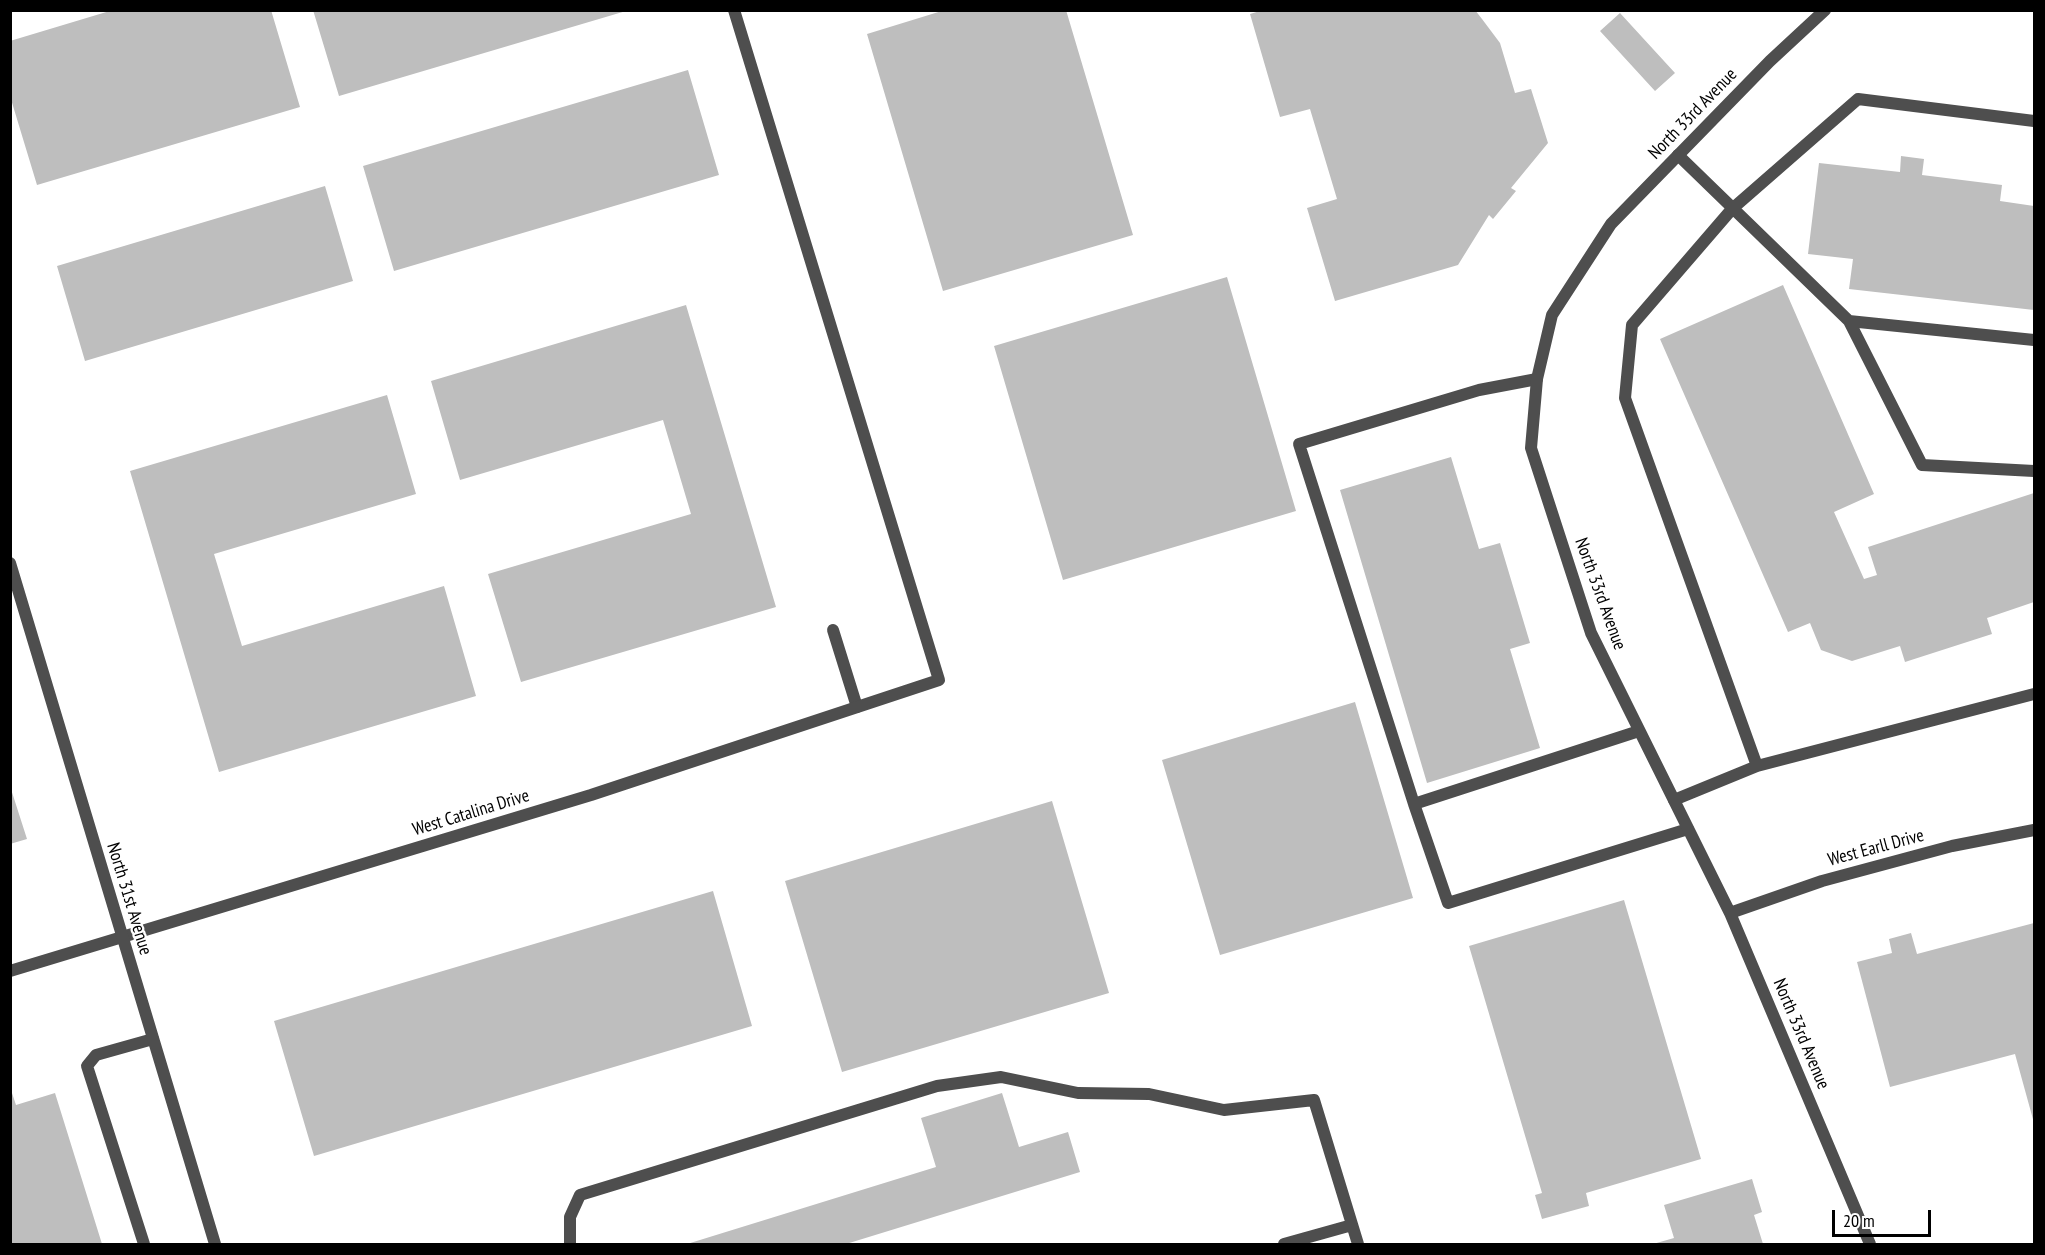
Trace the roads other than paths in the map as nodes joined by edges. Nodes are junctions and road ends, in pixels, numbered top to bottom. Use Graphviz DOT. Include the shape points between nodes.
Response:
graph roads {
  1 [pos="734,10"];
  2 [pos="1825,10"];
  3 [pos="2034,122"];
  4 [pos="1678,155"];
  5 [pos="1732,209"];
  6 [pos="1849,321"];
  7 [pos="2034,340"];
  8 [pos="1537,379"];
  9 [pos="2034,471"];
  10 [pos="10,563"];
  11 [pos="833,630"];
  12 [pos="2034,694"];
  13 [pos="857,707"];
  14 [pos="1639,731"];
  15 [pos="1757,766"];
  16 [pos="1674,800"];
  17 [pos="1414,804"];
  18 [pos="1688,829"];
  19 [pos="2034,830"];
  20 [pos="1730,913"];
  21 [pos="122,938"];
  22 [pos="10,970"];
  23 [pos="153,1039"];
  24 [pos="1352,1225"];
  25 [pos="144,1245"];
  26 [pos="215,1245"];
  27 [pos="570,1245"];
  28 [pos="1284,1245"];
  29 [pos="1358,1245"];
  30 [pos="1870,1245"];
  1 -- 13 [label="street, West Catalina Drive" via="939,680"];
  2 -- 4 [label="street, North 33rd Avenue"];
  3 -- 5 [label="street" via="1858,99"];
  4 -- 5 [label="street"];
  4 -- 8 [label="street, North 33rd Avenue" via="1611,224 1552,315"];
  5 -- 6 [label="street"];
  5 -- 15 [label="street" via="1632,325 1625,398"];
  6 -- 7 [label="street"];
  6 -- 9 [label="street" via="1922,465"];
  8 -- 14 [label="street, North 33rd Avenue" via="1531,448 1591,633"];
  8 -- 17 [label="street" via="1479,390 1299,444"];
  10 -- 21 [label="street, North 31st Avenue"];
  11 -- 13 [label="street"];
  12 -- 15 [label="street"];
  13 -- 21 [label="street, West Catalina Drive" via="591,795"];
  14 -- 16 [label="street, North 33rd Avenue"];
  14 -- 17 [label="street"];
  15 -- 16 [label="street"];
  16 -- 18 [label="street, North 33rd Avenue"];
  17 -- 18 [label="street" via="1448,903"];
  18 -- 20 [label="street, North 33rd Avenue"];
  19 -- 20 [label="street, West Earll Drive" via="1952,846 1844,875"];
  20 -- 30 [label="street, North 33rd Avenue"];
  21 -- 22 [label="street, West Catalina Drive"];
  21 -- 23 [label="street, North 31st Avenue"];
  23 -- 25 [label="street" via="96,1055 87,1066"];
  23 -- 26 [label="street, North 31st Avenue"];
  24 -- 27 [label="street" via="1314,1100 1224,1110 1149,1094 1078,1093 1001,1077 937,1086 580,1196 570,1216"];
  24 -- 28 [label="street"];
  24 -- 29 [label="street"];
}
